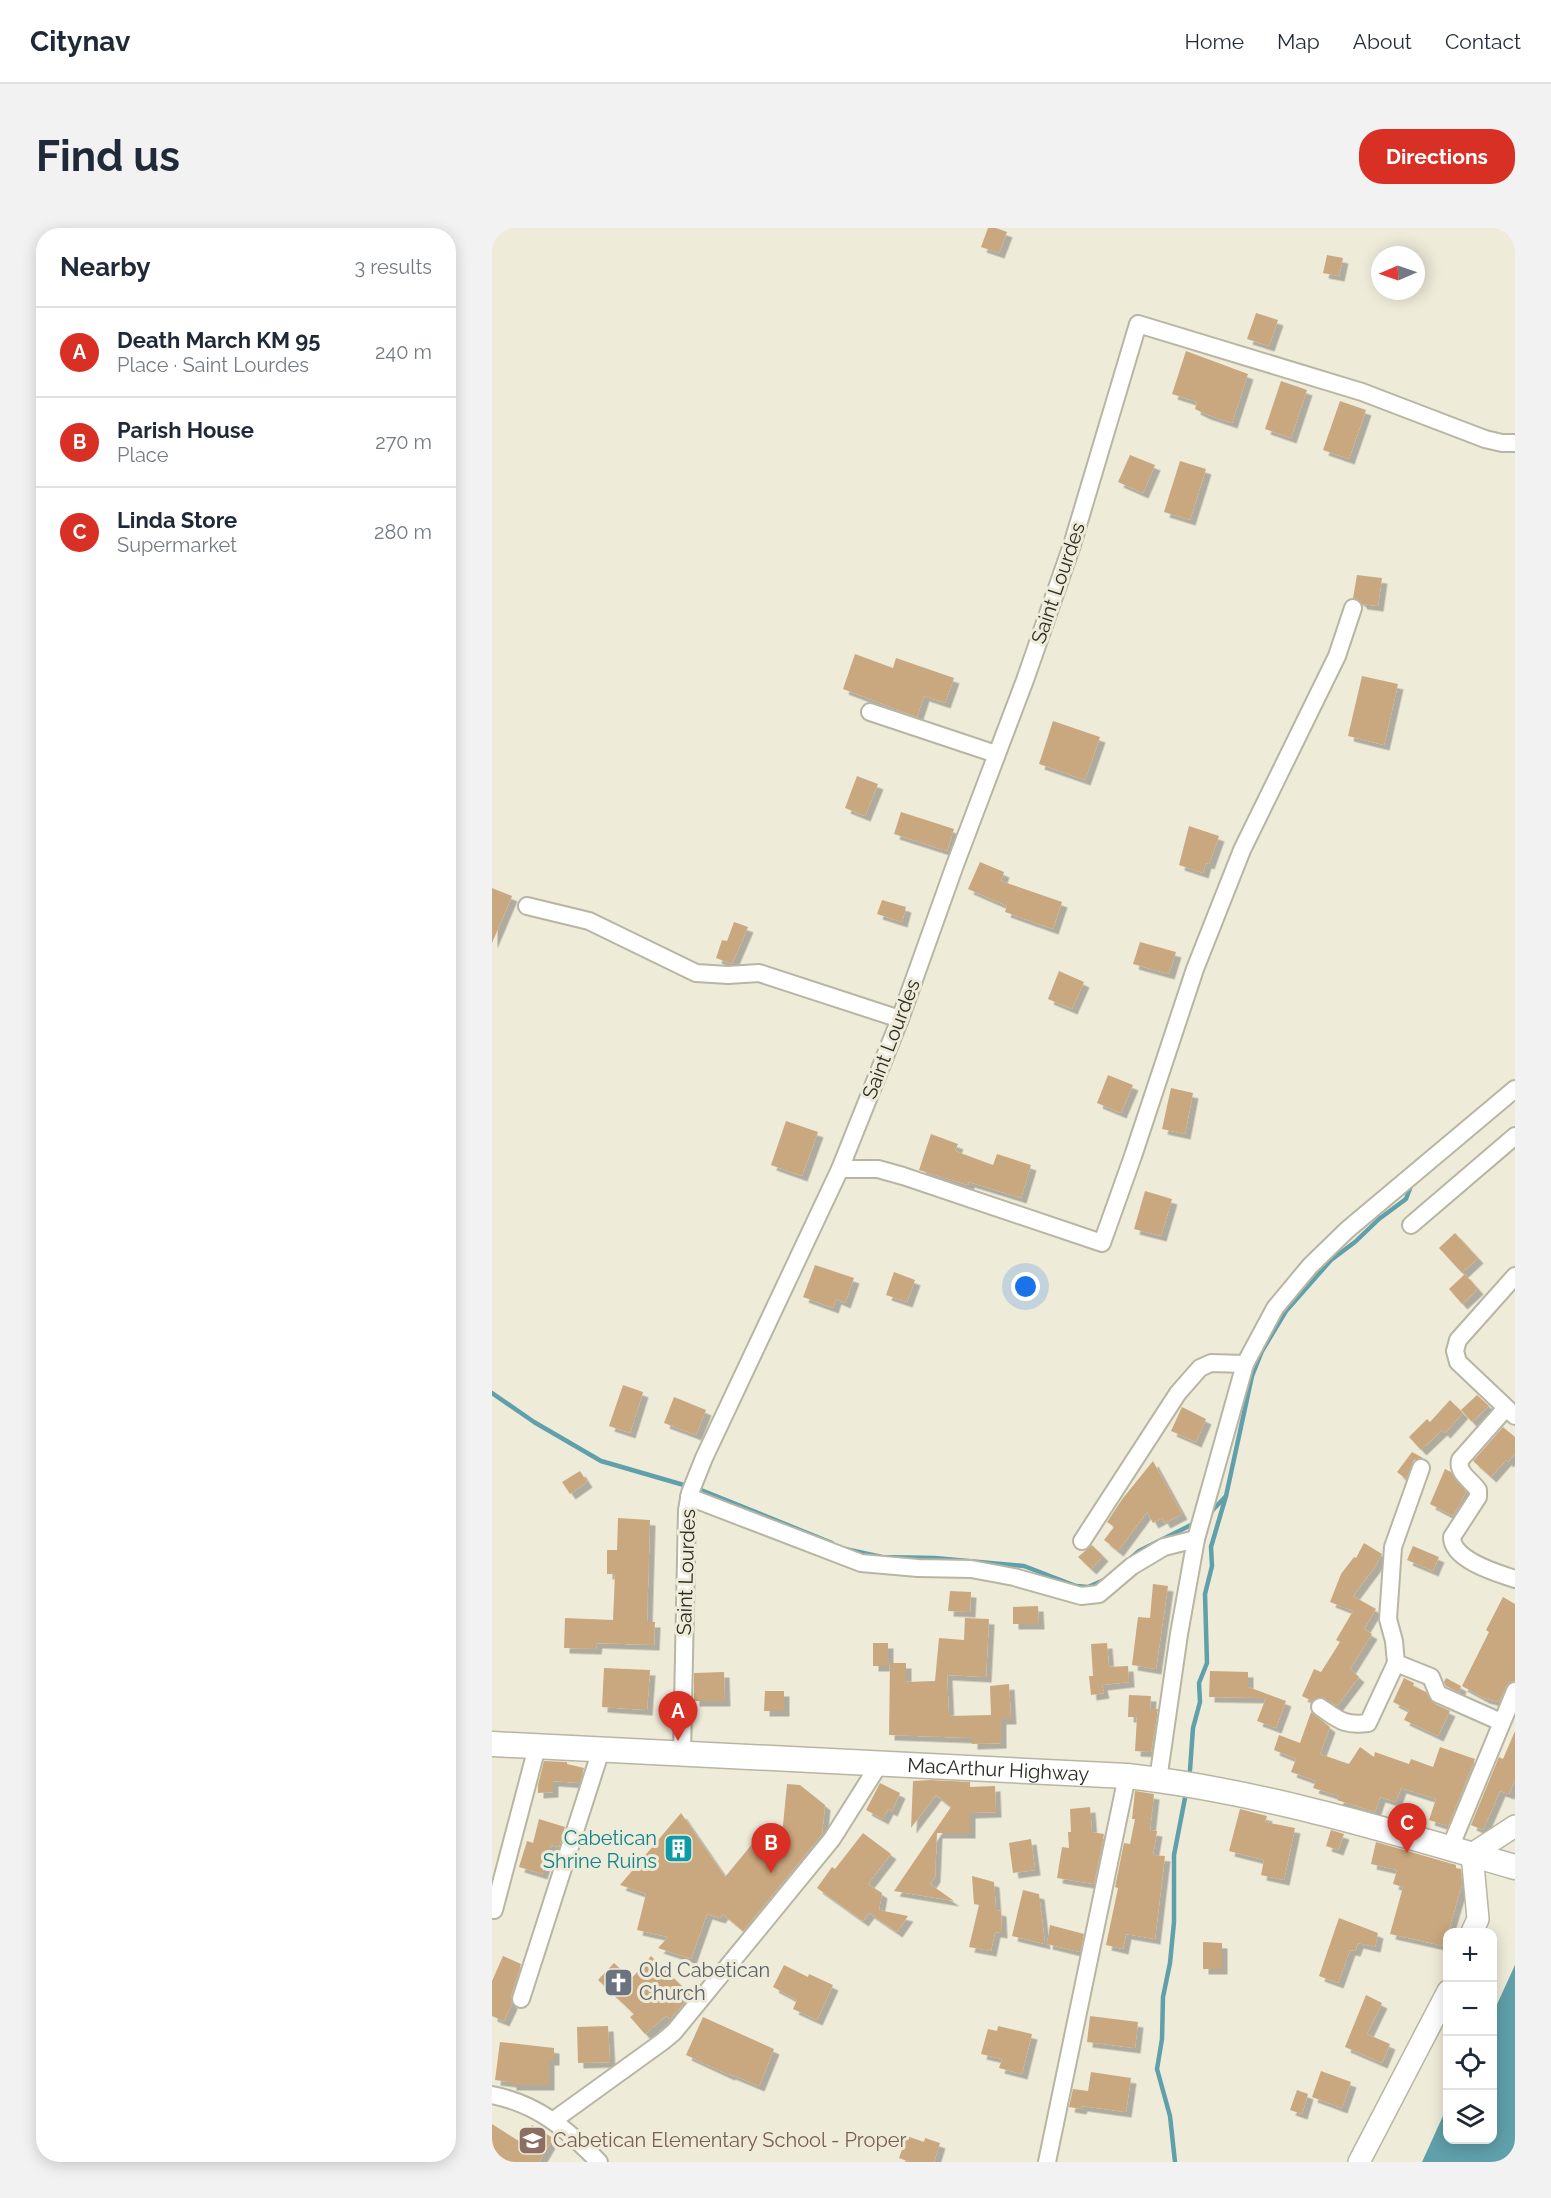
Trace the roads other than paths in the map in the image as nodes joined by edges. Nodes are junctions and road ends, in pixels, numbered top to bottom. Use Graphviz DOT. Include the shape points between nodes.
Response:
graph roads {
  1 [pos="1515,443"];
  2 [pos="1353,608"];
  3 [pos="870,712"];
  4 [pos="996,754"];
  5 [pos="527,906"];
  6 [pos="900,1019"];
  7 [pos="1515,1089"];
  8 [pos="1515,1136"];
  9 [pos="840,1169"];
  10 [pos="1411,1225"];
  11 [pos="1515,1276"];
  12 [pos="1245,1364"];
  13 [pos="1510,1412"];
  14 [pos="1421,1468"];
  15 [pos="692,1489"];
  16 [pos="1198,1534"];
  17 [pos="1082,1541"];
  18 [pos="1515,1579"];
  19 [pos="1396,1663"];
  20 [pos="1515,1691"];
  21 [pos="1320,1707"];
  22 [pos="1501,1722"];
  23 [pos="492,1744"];
  24 [pos="537,1747"];
  25 [pos="601,1750"];
  26 [pos="682,1754"];
  27 [pos="880,1763"];
  28 [pos="1127,1776"];
  29 [pos="1158,1780"];
  30 [pos="1515,1826"];
  31 [pos="1461,1851"];
  32 [pos="1505,1864"];
  33 [pos="494,1910"];
  34 [pos="1474,1928"];
  35 [pos="521,1999"];
  36 [pos="1443,2001"];
  37 [pos="492,2095"];
  38 [pos="554,2120"];
  39 [pos="599,2162"];
  40 [pos="1047,2162"];
  41 [pos="1359,2162"];
  1 -- 4 [label="street, Saint Lourdes" via="1485,439 1362,392 1138,324 1072,545"];
  2 -- 9 [label="street" via="1337,656 1242,850 1196,969 1102,1243 903,1176 878,1169"];
  3 -- 4 [label="street"];
  4 -- 6 [label="street, Saint Lourdes"];
  5 -- 6 [label="street" via="589,921 696,973 759,973"];
  6 -- 9 [label="street, Saint Lourdes"];
  7 -- 12 [label="street" via="1347,1230 1310,1266 1275,1308"];
  8 -- 10 [label="street"];
  9 -- 15 [label="street, Saint Lourdes"];
  11 -- 13 [label="street" via="1458,1340 1455,1351 1458,1362"];
  12 -- 16 [label="street"];
  12 -- 17 [label="street" via="1211,1363 1200,1368 1178,1393"];
  13 -- 18 [label="street" via="1460,1460 1458,1466 1478,1490 1478,1497 1452,1537 1452,1544 1483,1568"];
  14 -- 19 [label="street" via="1393,1547 1388,1619"];
  15 -- 16 [label="street" via="861,1563 971,1569 1081,1596 1099,1594 1132,1566 1164,1547"];
  15 -- 26 [label="street, Saint Lourdes" via="685,1543"];
  16 -- 29 [label="street"];
  19 -- 21 [label="street" via="1368,1723 1342,1723"];
  19 -- 22 [label="street" via="1431,1677 1438,1694"];
  20 -- 22 [label="street"];
  22 -- 31 [label="street"];
  23 -- 24 [label="main road, MacArthur Highway"];
  24 -- 25 [label="main road, MacArthur Highway"];
  24 -- 33 [label="street"];
  25 -- 26 [label="main road, MacArthur Highway"];
  25 -- 35 [label="street"];
  26 -- 27 [label="main road, MacArthur Highway"];
  27 -- 28 [label="main road, MacArthur Highway"];
  27 -- 38 [label="street" via="832,1839 674,2031"];
  28 -- 29 [label="main road, MacArthur Highway"];
  28 -- 40 [label="street"];
  29 -- 31 [label="main road, MacArthur Highway" via="1265,1799"];
  30 -- 31 [label="street"];
  31 -- 32 [label="main road, MacArthur Highway"];
  31 -- 34 [label="street" via="1478,1919"];
  36 -- 41 [label="street"];
  37 -- 38 [label="street"];
  38 -- 39 [label="street"];
}
